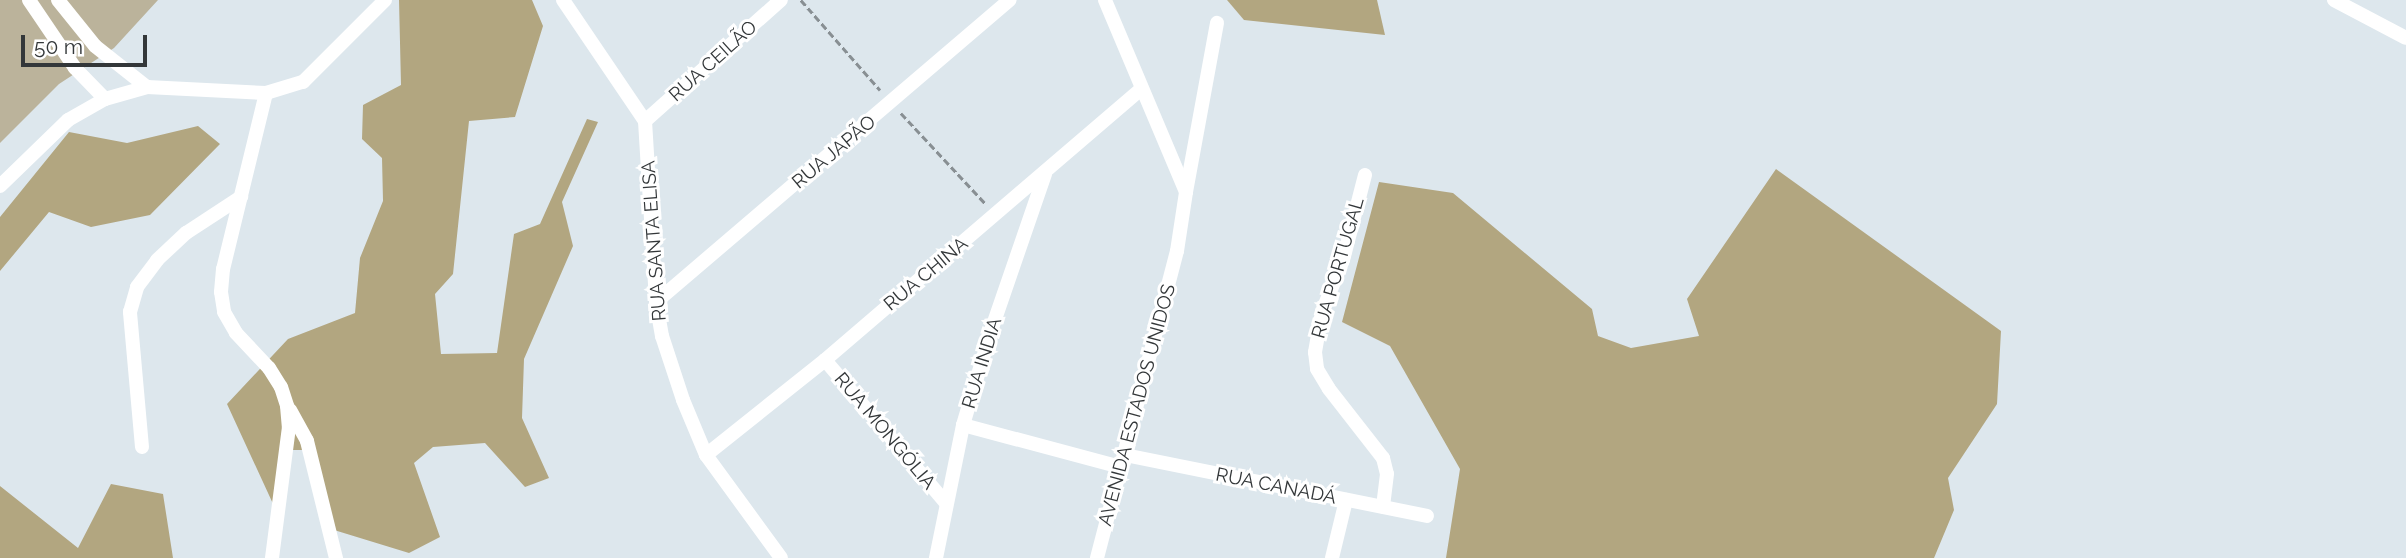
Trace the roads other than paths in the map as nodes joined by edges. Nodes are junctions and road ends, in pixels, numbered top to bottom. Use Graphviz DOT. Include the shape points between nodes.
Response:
graph roads {
  1 [pos="29,0"];
  2 [pos="58,0"];
  3 [pos="385,0"];
  4 [pos="563,0"];
  5 [pos="781,0"];
  6 [pos="1010,0"];
  7 [pos="1104,0"];
  8 [pos="2334,0"];
  9 [pos="1217,23"];
  10 [pos="2406,38"];
  11 [pos="147,87"];
  12 [pos="1141,89"];
  13 [pos="266,93"];
  14 [pos="105,99"];
  15 [pos="645,121"];
  16 [pos="1046,173"];
  17 [pos="1365,175"];
  18 [pos="0,186"];
  19 [pos="1186,191"];
  20 [pos="241,197"];
  21 [pos="656,302"];
  22 [pos="825,360"];
  23 [pos="287,406"];
  24 [pos="963,425"];
  25 [pos="142,447"];
  26 [pos="706,455"];
  27 [pos="1123,461"];
  28 [pos="1346,500"];
  29 [pos="946,503"];
  30 [pos="1383,507"];
  31 [pos="1427,516"];
  32 [pos="272,558"];
  33 [pos="336,558"];
  34 [pos="781,558"];
  35 [pos="936,558"];
  36 [pos="1097,558"];
  37 [pos="1332,558"];
  1 -- 14 [label="street" via="75,68"];
  2 -- 11 [label="street" via="95,46"];
  3 -- 13 [label="street" via="303,82"];
  4 -- 15 [label="street"];
  5 -- 15 [label="street, RUA CEILÃO"];
  6 -- 21 [label="street, RUA JAPÃO"];
  7 -- 12 [label="street"];
  8 -- 10 [label="street"];
  9 -- 19 [label="street"];
  11 -- 13 [label="street"];
  11 -- 14 [label="street"];
  12 -- 16 [label="street, RUA CHINA"];
  12 -- 19 [label="street"];
  13 -- 20 [label="street"];
  14 -- 18 [label="street" via="68,120"];
  15 -- 21 [label="street, RUA SANTA ELISA"];
  16 -- 22 [label="street, RUA CHINA"];
  16 -- 24 [label="street, RUA INDIA"];
  17 -- 30 [label="street, RUA PORTUGAL" via="1343,260 1322,312 1315,352 1317,369 1329,388 1383,458 1387,474"];
  19 -- 27 [label="street, AVENIDA ESTADOS UNIDOS" via="1177,251"];
  20 -- 23 [label="street" via="223,269 224,312 236,333 269,368"];
  20 -- 25 [label="street" via="186,233 137,287 131,312"];
  21 -- 26 [label="street, RUA SANTA ELISA" via="672,369"];
  22 -- 26 [label="street, RUA CHINA"];
  22 -- 29 [label="street, RUA MONGÓLIA"];
  23 -- 32 [label="street" via="289,427"];
  23 -- 33 [label="street" via="307,441"];
  24 -- 27 [label="street, RUA CANADÁ"];
  24 -- 29 [label="street, RUA INDIA"];
  26 -- 34 [label="street, RUA SANTA ELISA"];
  27 -- 28 [label="street, RUA CANADÁ"];
  27 -- 36 [label="street, AVENIDA ESTADOS UNIDOS"];
  28 -- 30 [label="street, RUA CANADÁ"];
  28 -- 37 [label="street"];
  29 -- 35 [label="street, RUA INDIA"];
  30 -- 31 [label="street, RUA CANADÁ"];
}
